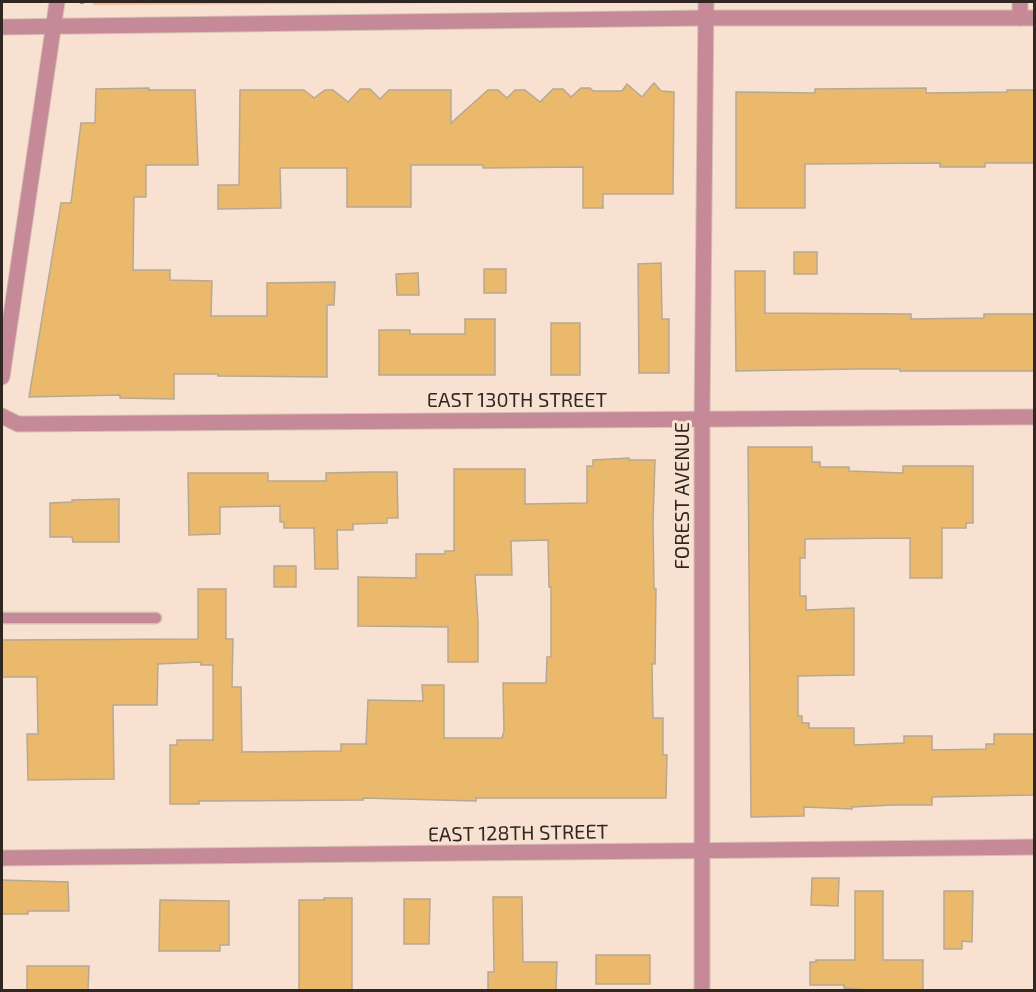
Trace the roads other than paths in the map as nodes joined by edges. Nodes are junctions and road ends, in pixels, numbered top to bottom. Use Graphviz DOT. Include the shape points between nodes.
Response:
graph roads {
  1 [pos="57,2"];
  2 [pos="706,2"];
  3 [pos="1020,2"];
  4 [pos="706,18"];
  5 [pos="1027,18"];
  6 [pos="2,27"];
  7 [pos="54,27"];
  8 [pos="2,377"];
  9 [pos="2,416"];
  10 [pos="1035,417"];
  11 [pos="702,419"];
  12 [pos="2,618"];
  13 [pos="156,618"];
  14 [pos="1035,847"];
  15 [pos="702,852"];
  16 [pos="2,858"];
  17 [pos="702,990"];
  1 -- 7 [label="street"];
  2 -- 4 [label="street, FOREST AVENUE"];
  3 -- 5 [label="street"];
  4 -- 5 [label="street"];
  4 -- 7 [label="street"];
  4 -- 11 [label="street, FOREST AVENUE"];
  6 -- 7 [label="street"];
  7 -- 8 [label="street"];
  9 -- 11 [label="street, EAST 130TH STREET" via="18,424"];
  10 -- 11 [label="street, EAST 130TH STREET"];
  11 -- 15 [label="street, FOREST AVENUE"];
  12 -- 13 [label="lane"];
  14 -- 15 [label="street, EAST 128TH STREET"];
  15 -- 16 [label="street, EAST 128TH STREET"];
  15 -- 17 [label="street, FOREST AVENUE"];
}
